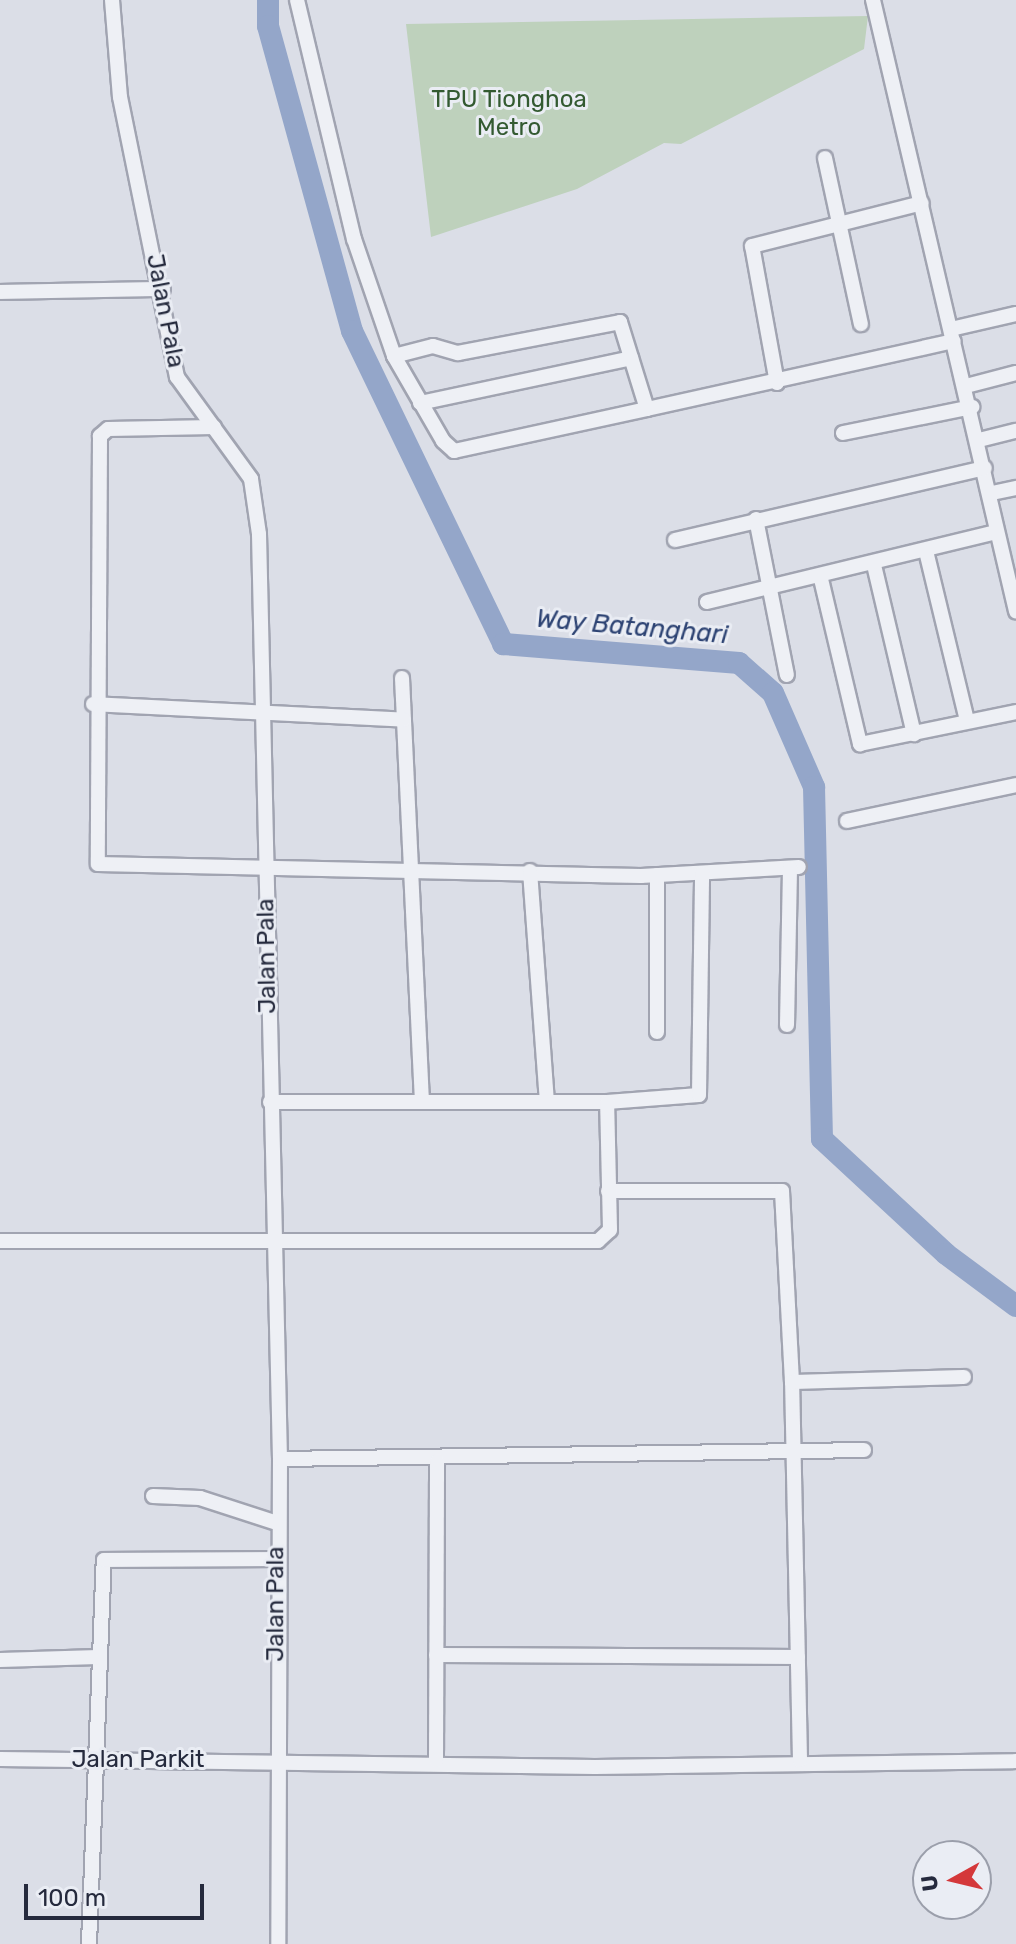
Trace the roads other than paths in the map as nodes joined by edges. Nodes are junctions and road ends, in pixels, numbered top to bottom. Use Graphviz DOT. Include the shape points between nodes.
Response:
graph roads {
  1 [pos="112,0"];
  2 [pos="297,0"];
  3 [pos="873,0"];
  4 [pos="825,158"];
  5 [pos="922,203"];
  6 [pos="840,224"];
  7 [pos="163,289"];
  8 [pos="0,292"];
  9 [pos="1016,314"];
  10 [pos="861,324"];
  11 [pos="952,335"];
  12 [pos="394,356"];
  13 [pos="631,358"];
  14 [pos="1016,373"];
  15 [pos="777,383"];
  16 [pos="966,386"];
  17 [pos="420,403"];
  18 [pos="972,407"];
  19 [pos="647,409"];
  20 [pos="214,427"];
  21 [pos="1016,431"];
  22 [pos="843,433"];
  23 [pos="979,440"];
  24 [pos="985,468"];
  25 [pos="1016,488"];
  26 [pos="992,493"];
  27 [pos="756,519"];
  28 [pos="997,532"];
  29 [pos="675,540"];
  30 [pos="926,551"];
  31 [pos="874,565"];
  32 [pos="821,579"];
  33 [pos="773,587"];
  34 [pos="707,602"];
  35 [pos="1016,611"];
  36 [pos="787,675"];
  37 [pos="402,678"];
  38 [pos="93,704"];
  39 [pos="1016,712"];
  40 [pos="262,717"];
  41 [pos="404,720"];
  42 [pos="967,721"];
  43 [pos="914,734"];
  44 [pos="1016,785"];
  45 [pos="847,821"];
  46 [pos="265,868"];
  47 [pos="413,870"];
  48 [pos="530,871"];
  49 [pos="702,873"];
  50 [pos="657,875"];
  51 [pos="787,1025"];
  52 [pos="657,1032"];
  53 [pos="547,1101"];
  54 [pos="270,1102"];
  55 [pos="422,1102"];
  56 [pos="607,1102"];
  57 [pos="608,1191"];
  58 [pos="0,1241"];
  59 [pos="274,1243"];
  60 [pos="964,1377"];
  61 [pos="792,1382"];
  62 [pos="864,1450"];
  63 [pos="795,1452"];
  64 [pos="280,1459"];
  65 [pos="437,1461"];
  66 [pos="153,1496"];
  67 [pos="277,1523"];
  68 [pos="276,1559"];
  69 [pos="436,1655"];
  70 [pos="98,1657"];
  71 [pos="798,1657"];
  72 [pos="0,1660"];
  73 [pos="0,1759"];
  74 [pos="96,1760"];
  75 [pos="436,1760"];
  76 [pos="800,1760"];
  77 [pos="275,1761"];
  78 [pos="1016,1761"];
  79 [pos="89,1944"];
  80 [pos="278,1944"];
  1 -- 7 [label="street, Jalan Pala" via="120,97"];
  2 -- 12 [label="street" via="354,239"];
  3 -- 5 [label="street"];
  4 -- 6 [label="street"];
  5 -- 6 [label="street"];
  5 -- 11 [label="street"];
  6 -- 10 [label="street"];
  6 -- 15 [label="street" via="750,248"];
  7 -- 8 [label="street"];
  7 -- 20 [label="street, Jalan Pala" via="177,377"];
  9 -- 11 [label="street"];
  11 -- 15 [label="street"];
  11 -- 16 [label="street"];
  12 -- 13 [label="street" via="433,346 458,353 620,322"];
  12 -- 17 [label="street"];
  13 -- 17 [label="street"];
  13 -- 19 [label="street"];
  14 -- 16 [label="street"];
  15 -- 19 [label="street"];
  16 -- 18 [label="street"];
  17 -- 19 [label="street" via="454,451"];
  18 -- 22 [label="street"];
  18 -- 23 [label="street"];
  20 -- 38 [label="street" via="101,432 104,571"];
  20 -- 40 [label="street, Jalan Pala" via="255,491"];
  21 -- 23 [label="street"];
  23 -- 24 [label="street"];
  24 -- 26 [label="street"];
  24 -- 27 [label="street"];
  25 -- 26 [label="street"];
  26 -- 28 [label="street"];
  27 -- 29 [label="street"];
  27 -- 33 [label="street"];
  28 -- 30 [label="street"];
  28 -- 35 [label="street"];
  30 -- 31 [label="street"];
  30 -- 42 [label="street"];
  31 -- 32 [label="street"];
  31 -- 43 [label="street"];
  32 -- 33 [label="street"];
  32 -- 43 [label="street" via="858,743"];
  33 -- 34 [label="street"];
  33 -- 36 [label="street"];
  37 -- 41 [label="street"];
  38 -- 40 [label="street"];
  38 -- 46 [label="street" via="98,864"];
  39 -- 42 [label="street"];
  40 -- 41 [label="street"];
  40 -- 46 [label="street, Jalan Pala"];
  41 -- 47 [label="street"];
  42 -- 43 [label="street"];
  44 -- 45 [label="street"];
  46 -- 47 [label="street"];
  46 -- 54 [label="street, Jalan Pala"];
  47 -- 48 [label="street"];
  47 -- 55 [label="street"];
  48 -- 50 [label="street"];
  48 -- 53 [label="street"];
  49 -- 50 [label="street"];
  49 -- 51 [label="street" via="794,867"];
  49 -- 56 [label="street" via="699,1095"];
  50 -- 52 [label="street"];
  53 -- 55 [label="street"];
  53 -- 56 [label="street"];
  54 -- 55 [label="street"];
  54 -- 59 [label="street, Jalan Pala"];
  56 -- 57 [label="street"];
  57 -- 59 [label="street" via="610,1230 598,1241"];
  57 -- 61 [label="street" via="782,1191"];
  58 -- 59 [label="street"];
  59 -- 64 [label="street, Jalan Pala"];
  60 -- 61 [label="street"];
  61 -- 63 [label="street"];
  62 -- 63 [label="street"];
  63 -- 65 [label="street"];
  63 -- 71 [label="street"];
  64 -- 65 [label="street"];
  64 -- 67 [label="street, Jalan Pala"];
  65 -- 69 [label="street"];
  66 -- 67 [label="street" via="200,1498"];
  67 -- 68 [label="street, Jalan Pala"];
  68 -- 70 [label="street" via="109,1557 102,1566"];
  68 -- 77 [label="street, Jalan Pala"];
  69 -- 71 [label="street"];
  69 -- 75 [label="street"];
  70 -- 72 [label="street"];
  70 -- 74 [label="street"];
  71 -- 76 [label="street"];
  73 -- 74 [label="street, Jalan Parkit"];
  74 -- 77 [label="street, Jalan Parkit"];
  74 -- 79 [label="street"];
  75 -- 76 [label="street, Jalan Parkit" via="595,1767"];
  75 -- 77 [label="street, Jalan Parkit"];
  76 -- 78 [label="street, Jalan Parkit"];
  77 -- 80 [label="street, Jalan Pala"];
}
